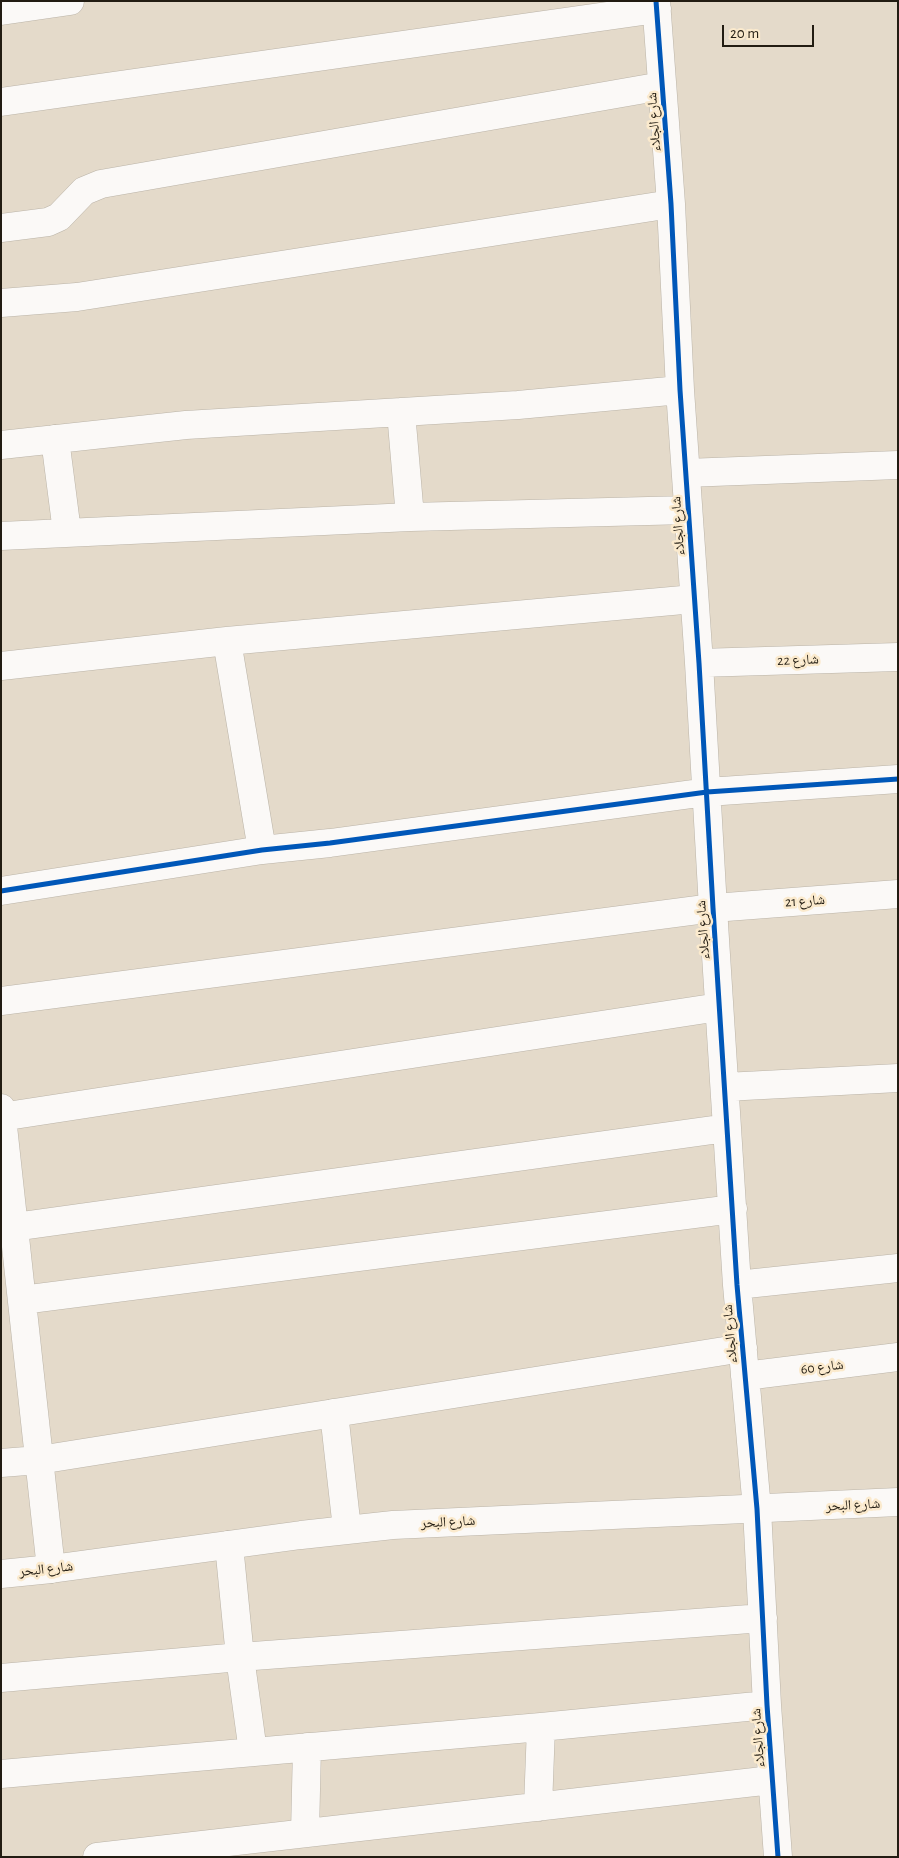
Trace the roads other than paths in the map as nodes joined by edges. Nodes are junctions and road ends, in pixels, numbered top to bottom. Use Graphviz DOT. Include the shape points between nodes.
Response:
graph roads {
  1 [pos="70,1"];
  2 [pos="657,5"];
  3 [pos="1,11"];
  4 [pos="662,86"];
  5 [pos="1,102"];
  6 [pos="672,204"];
  7 [pos="1,228"];
  8 [pos="1,303"];
  9 [pos="680,390"];
  10 [pos="401,412"];
  11 [pos="55,439"];
  12 [pos="1,445"];
  13 [pos="898,465"];
  14 [pos="686,473"];
  15 [pos="688,510"];
  16 [pos="410,517"];
  17 [pos="67,532"];
  18 [pos="1,536"];
  19 [pos="694,599"];
  20 [pos="227,641"];
  21 [pos="898,657"];
  22 [pos="699,663"];
  23 [pos="1,666"];
  24 [pos="898,779"];
  25 [pos="707,792"];
  26 [pos="262,850"];
  27 [pos="1,891"];
  28 [pos="898,894"];
  29 [pos="712,908"];
  30 [pos="1,1000"];
  31 [pos="719,1007"];
  32 [pos="898,1078"];
  33 [pos="725,1087"];
  34 [pos="2,1114"];
  35 [pos="727,1128"];
  36 [pos="732,1209"];
  37 [pos="14,1227"];
  38 [pos="898,1268"];
  39 [pos="737,1285"];
  40 [pos="16,1318"];
  41 [pos="743,1348"];
  42 [pos="898,1357"];
  43 [pos="746,1376"];
  44 [pos="334,1413"];
  45 [pos="39,1460"];
  46 [pos="1,1463"];
  47 [pos="898,1502"];
  48 [pos="757,1509"];
  49 [pos="347,1530"];
  50 [pos="229,1545"];
  51 [pos="51,1569"];
  52 [pos="1,1574"];
  53 [pos="763,1618"];
  54 [pos="240,1657"];
  55 [pos="1,1678"];
  56 [pos="767,1705"];
  57 [pos="541,1727"];
  58 [pos="307,1747"];
  59 [pos="254,1752"];
  60 [pos="1,1774"];
  61 [pos="772,1780"];
  62 [pos="538,1807"];
  63 [pos="305,1833"];
  64 [pos="771,1856"];
  65 [pos="97,1857"];
  1 -- 3 [label="street"];
  2 -- 4 [label="street, شارع الجلاء"];
  2 -- 5 [label="street"];
  4 -- 6 [label="street, شارع الجلاء"];
  4 -- 7 [label="street" via="101,184 84,191 60,217 48,222"];
  6 -- 8 [label="street" via="76,297"];
  6 -- 9 [label="street, شارع الجلاء"];
  9 -- 10 [label="street"];
  9 -- 14 [label="street, شارع الجلاء"];
  10 -- 11 [label="street" via="186,426"];
  10 -- 16 [label="street"];
  11 -- 12 [label="street"];
  11 -- 17 [label="street"];
  13 -- 14 [label="street"];
  14 -- 15 [label="street, شارع الجلاء"];
  15 -- 16 [label="street"];
  15 -- 19 [label="street, شارع الجلاء"];
  16 -- 17 [label="street"];
  17 -- 18 [label="street"];
  19 -- 20 [label="street"];
  19 -- 22 [label="street, شارع الجلاء"];
  20 -- 23 [label="street"];
  20 -- 26 [label="street"];
  21 -- 22 [label="street, شارع 22"];
  22 -- 25 [label="street, شارع الجلاء"];
  24 -- 25 [label="street"];
  25 -- 26 [label="street" via="330,844"];
  25 -- 29 [label="street, شارع الجلاء"];
  26 -- 27 [label="street"];
  28 -- 29 [label="street, شارع 21"];
  29 -- 30 [label="street, شارع 21"];
  29 -- 31 [label="street, شارع الجلاء"];
  31 -- 33 [label="street, شارع الجلاء"];
  31 -- 34 [label="street"];
  32 -- 33 [label="street"];
  33 -- 35 [label="street, شارع الجلاء"];
  34 -- 37 [label="street"];
  35 -- 36 [label="street, شارع الجلاء"];
  35 -- 37 [label="street"];
  36 -- 39 [label="street, شارع الجلاء"];
  36 -- 40 [label="street"];
  37 -- 40 [label="street"];
  38 -- 39 [label="street"];
  39 -- 41 [label="street, شارع الجلاء"];
  40 -- 45 [label="street"];
  41 -- 43 [label="street, شارع الجلاء"];
  41 -- 44 [label="street"];
  42 -- 43 [label="street, شارع 60"];
  43 -- 48 [label="street, شارع الجلاء"];
  44 -- 45 [label="street"];
  44 -- 49 [label="street"];
  45 -- 46 [label="street"];
  45 -- 51 [label="street"];
  47 -- 48 [label="street, شارع البحر"];
  48 -- 49 [label="street, شارع البحر" via="393,1525"];
  48 -- 53 [label="street, شارع الجلاء"];
  49 -- 50 [label="street, شارع البحر"];
  50 -- 51 [label="street, شارع البحر"];
  50 -- 54 [label="street"];
  51 -- 52 [label="street, شارع البحر"];
  53 -- 54 [label="street"];
  53 -- 56 [label="street, شارع الجلاء"];
  54 -- 55 [label="street"];
  54 -- 59 [label="street"];
  56 -- 57 [label="street"];
  56 -- 61 [label="street, شارع الجلاء"];
  57 -- 58 [label="street"];
  57 -- 62 [label="street"];
  58 -- 59 [label="street"];
  58 -- 63 [label="street"];
  59 -- 60 [label="street"];
  61 -- 62 [label="street"];
  61 -- 64 [label="street, شارع الجلاء"];
  62 -- 63 [label="street"];
  63 -- 65 [label="street"];
}
